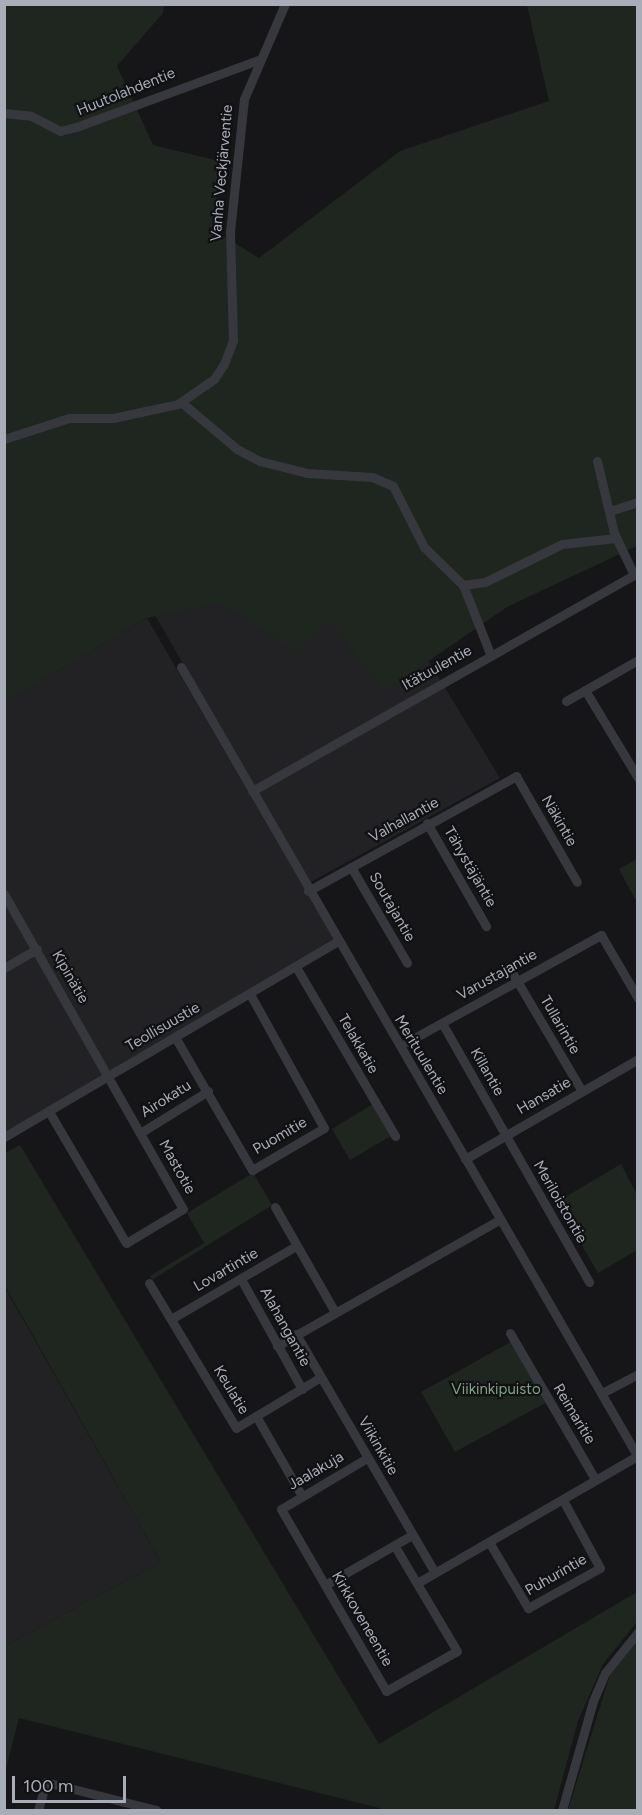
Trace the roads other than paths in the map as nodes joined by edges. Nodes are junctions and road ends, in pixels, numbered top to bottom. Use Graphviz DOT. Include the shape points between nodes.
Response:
graph roads {
  1 [pos="285,4"];
  2 [pos="258,60"];
  3 [pos="4,113"];
  4 [pos="181,402"];
  5 [pos="4,439"];
  6 [pos="597,461"];
  7 [pos="638,502"];
  8 [pos="610,510"];
  9 [pos="616,538"];
  10 [pos="635,574"];
  11 [pos="463,585"];
  12 [pos="491,656"];
  13 [pos="638,660"];
  14 [pos="181,667"];
  15 [pos="585,690"];
  16 [pos="566,701"];
  17 [pos="516,776"];
  18 [pos="638,778"];
  19 [pos="252,791"];
  20 [pos="427,823"];
  21 [pos="351,867"];
  22 [pos="577,882"];
  23 [pos="308,891"];
  24 [pos="4,894"];
  25 [pos="486,926"];
  26 [pos="337,942"];
  27 [pos="37,949"];
  28 [pos="407,963"];
  29 [pos="296,967"];
  30 [pos="4,968"];
  31 [pos="515,977"];
  32 [pos="250,994"];
  33 [pos="638,998"];
  34 [pos="442,1023"];
  35 [pos="175,1037"];
  36 [pos="407,1042"];
  37 [pos="638,1059"];
  38 [pos="109,1076"];
  39 [pos="208,1091"];
  40 [pos="582,1091"];
  41 [pos="50,1112"];
  42 [pos="140,1133"];
  43 [pos="395,1136"];
  44 [pos="506,1136"];
  45 [pos="4,1137"];
  46 [pos="465,1159"];
  47 [pos="275,1207"];
  48 [pos="499,1220"];
  49 [pos="296,1246"];
  50 [pos="241,1279"];
  51 [pos="149,1282"];
  52 [pos="589,1282"];
  53 [pos="335,1312"];
  54 [pos="171,1319"];
  55 [pos="510,1333"];
  56 [pos="296,1334"];
  57 [pos="277,1346"];
  58 [pos="638,1374"];
  59 [pos="321,1377"];
  60 [pos="302,1389"];
  61 [pos="602,1393"];
  62 [pos="256,1416"];
  63 [pos="637,1456"];
  64 [pos="367,1458"];
  65 [pos="595,1479"];
  66 [pos="302,1496"];
  67 [pos="563,1500"];
  68 [pos="281,1509"];
  69 [pos="412,1535"];
  70 [pos="489,1542"];
  71 [pos="393,1545"];
  72 [pos="435,1573"];
  73 [pos="419,1582"];
  74 [pos="325,1585"];
  75 [pos="638,1632"];
  76 [pos="38,1810"];
  77 [pos="156,1810"];
  78 [pos="562,1810"];
  1 -- 2 [label="street, Vanha Veckjärventie"];
  2 -- 3 [label="street, Huutolahdentie" via="76,128 60,130 32,117"];
  2 -- 4 [label="street, Vanha Veckjärventie" via="244,99 230,232 233,340 214,379"];
  4 -- 5 [label="street, Vanha Veckjärventie" via="113,418 69,418"];
  4 -- 11 [label="street" via="237,449 260,461 308,473 372,477 393,486 424,547"];
  6 -- 8 [label="street"];
  7 -- 8 [label="street"];
  8 -- 9 [label="street"];
  9 -- 10 [label="street"];
  9 -- 11 [label="street" via="541,551 485,582"];
  10 -- 12 [label="street, Itätuulentie"];
  11 -- 12 [label="street"];
  12 -- 19 [label="street, Itätuulentie"];
  13 -- 15 [label="street"];
  14 -- 19 [label="street, Merituulentie"];
  15 -- 16 [label="street"];
  15 -- 18 [label="street"];
  17 -- 20 [label="street, Valhallantie"];
  17 -- 22 [label="street, Näkintie"];
  19 -- 23 [label="street, Merituulentie"];
  20 -- 21 [label="street, Valhallantie"];
  20 -- 25 [label="street, Tähystäjäntie"];
  21 -- 23 [label="street, Valhallantie"];
  21 -- 28 [label="street, Soutajantie"];
  23 -- 26 [label="street, Merituulentie"];
  24 -- 27 [label="street, Kipinätie"];
  26 -- 29 [label="street, Teollisuustie"];
  26 -- 46 [label="street, Merituulentie"];
  27 -- 30 [label="street"];
  27 -- 38 [label="street, Kipinätie"];
  29 -- 32 [label="street, Teollisuustie"];
  29 -- 43 [label="street, Telakkatie"];
  31 -- 33 [label="street, Varustajantie" via="601,935"];
  31 -- 34 [label="street, Varustajantie"];
  31 -- 40 [label="street, Tullarintie"];
  32 -- 35 [label="street, Teollisuustie"];
  32 -- 39 [label="street, Puomitie" via="324,1128 252,1170"];
  34 -- 36 [label="street, Varustajantie"];
  34 -- 44 [label="street, Killantie"];
  35 -- 38 [label="street, Teollisuustie"];
  35 -- 39 [label="street, Puomitie"];
  37 -- 40 [label="street, Hansatie"];
  38 -- 41 [label="street, Teollisuustie"];
  38 -- 42 [label="street, Mastotie"];
  39 -- 42 [label="street, Airokatu"];
  40 -- 44 [label="street, Hansatie"];
  41 -- 42 [label="street, Mastotie" via="126,1243 183,1209"];
  41 -- 45 [label="street, Teollisuustie"];
  44 -- 46 [label="street, Hansatie"];
  44 -- 52 [label="street, Meriloistontie"];
  46 -- 48 [label="street, Merituulentie"];
  47 -- 49 [label="street"];
  48 -- 53 [label="street"];
  48 -- 61 [label="street, Merituulentie"];
  49 -- 50 [label="street, Lovartintie"];
  49 -- 53 [label="street"];
  50 -- 54 [label="street, Lovartintie"];
  50 -- 57 [label="street, Alahangantie"];
  51 -- 54 [label="street, Keulatie"];
  53 -- 56 [label="street"];
  54 -- 62 [label="street, Keulatie" via="236,1428"];
  55 -- 65 [label="street, Reimaritie"];
  56 -- 57 [label="street"];
  56 -- 59 [label="street, Viikinkitie"];
  57 -- 60 [label="street, Alahangantie"];
  58 -- 61 [label="street"];
  59 -- 60 [label="street, Keulatie"];
  59 -- 64 [label="street, Viikinkitie"];
  60 -- 62 [label="street, Keulatie"];
  61 -- 63 [label="street, Merituulentie"];
  62 -- 66 [label="street"];
  63 -- 65 [label="street"];
  64 -- 66 [label="street, Jaalakuja"];
  64 -- 69 [label="street, Viikinkitie"];
  65 -- 67 [label="street"];
  66 -- 68 [label="street, Jaalakuja"];
  67 -- 70 [label="street"];
  67 -- 70 [label="street, Puhurintie" via="600,1568 528,1608"];
  68 -- 74 [label="street, Kirkkoveneentie"];
  69 -- 71 [label="street"];
  69 -- 72 [label="street, Viikinkitie"];
  70 -- 72 [label="street"];
  71 -- 73 [label="street, Kirkkoveneentie"];
  71 -- 74 [label="street"];
  72 -- 73 [label="street"];
  73 -- 74 [label="street, Kirkkoveneentie" via="457,1651 386,1691"];
  75 -- 78 [label="street" via="605,1673 593,1701"];
  76 -- 77 [label="street" via="46,1782"];
}
